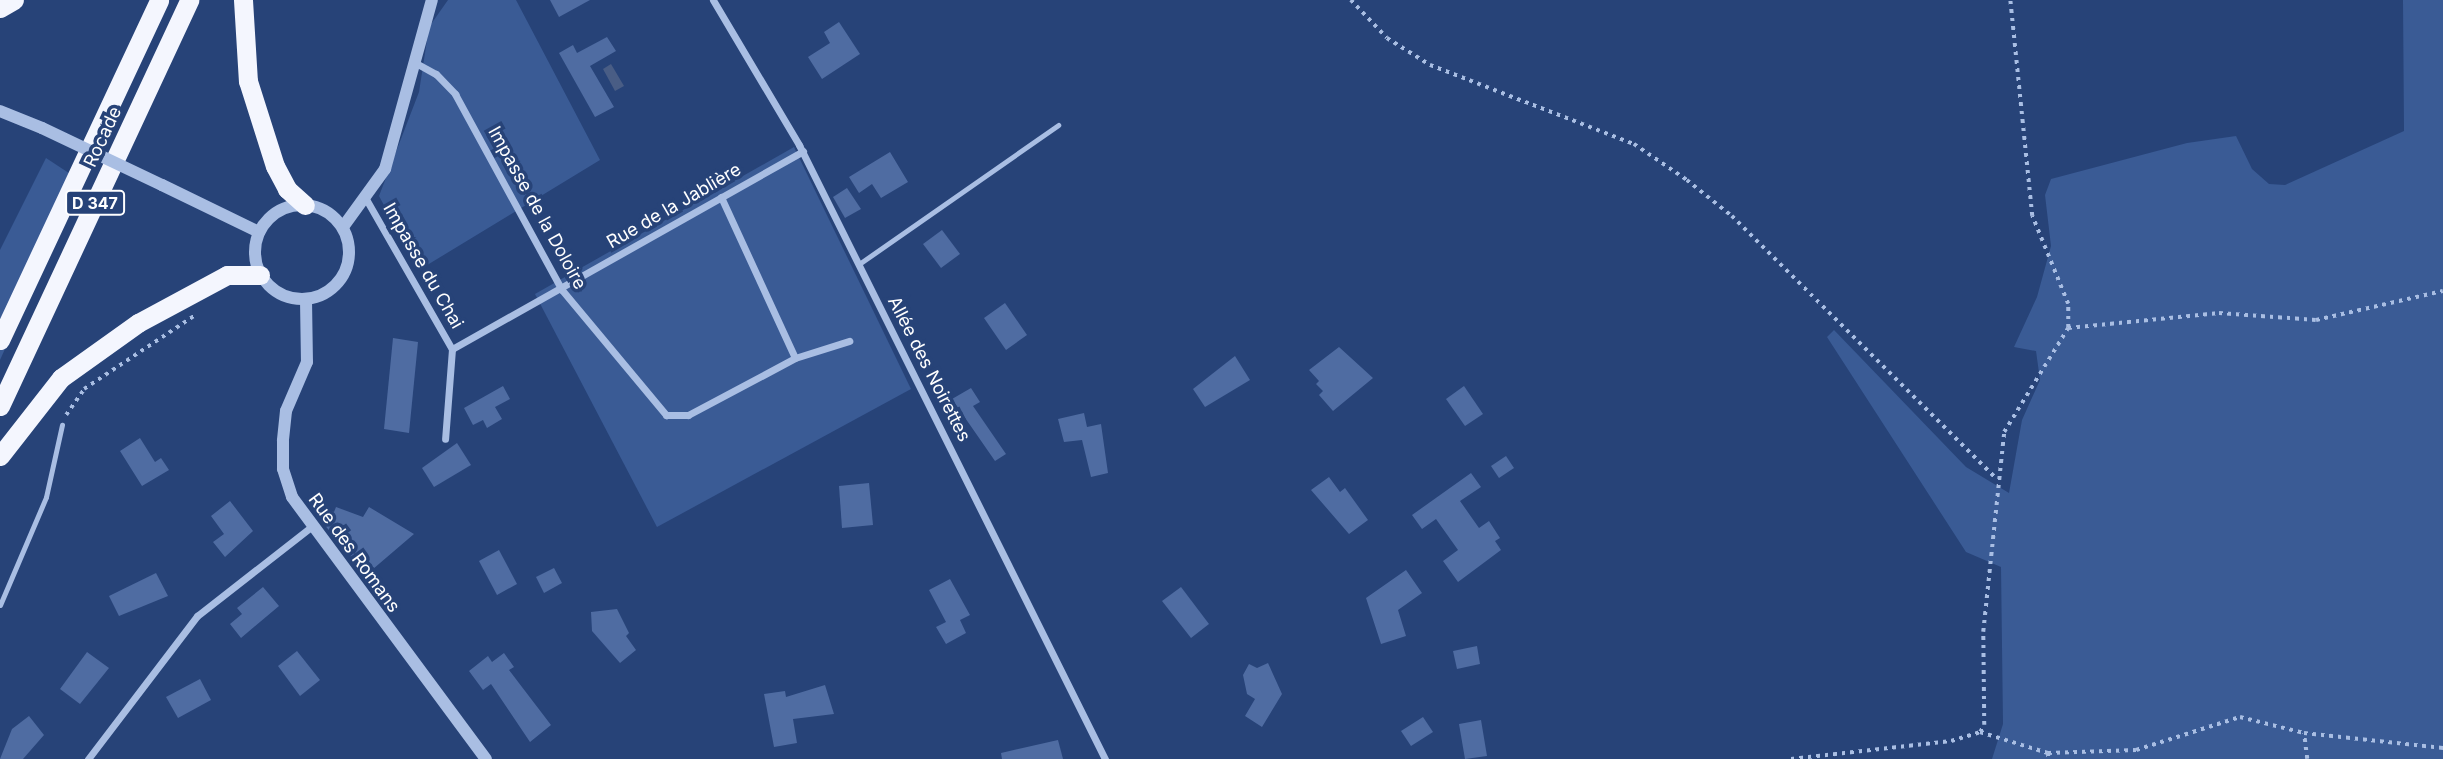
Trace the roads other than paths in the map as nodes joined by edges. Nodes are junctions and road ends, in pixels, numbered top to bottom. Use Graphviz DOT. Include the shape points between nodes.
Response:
graph roads {
  1 [pos="14,0"];
  2 [pos="159,0"];
  3 [pos="189,0"];
  4 [pos="243,0"];
  5 [pos="432,0"];
  6 [pos="713,0"];
  7 [pos="0,8"];
  8 [pos="413,62"];
  9 [pos="0,111"];
  10 [pos="1058,125"];
  11 [pos="803,152"];
  12 [pos="721,197"];
  13 [pos="366,199"];
  14 [pos="305,205"];
  15 [pos="343,227"];
  16 [pos="259,232"];
  17 [pos="859,264"];
  18 [pos="260,275"];
  19 [pos="562,290"];
  20 [pos="306,300"];
  21 [pos="0,340"];
  22 [pos="849,341"];
  23 [pos="452,349"];
  24 [pos="795,358"];
  25 [pos="0,406"];
  26 [pos="62,425"];
  27 [pos="445,439"];
  28 [pos="0,456"];
  29 [pos="312,527"];
  30 [pos="0,605"];
  31 [pos="88,759"];
  32 [pos="485,759"];
  33 [pos="1105,759"];
  1 -- 7 [label="highway"];
  2 -- 21 [label="highway, D 347"];
  3 -- 25 [label="highway, Rocade / D 347"];
  4 -- 14 [label="highway" via="248,81 275,166 287,189"];
  5 -- 8 [label="street"];
  6 -- 11 [label="street, Allée des Noirettes"];
  8 -- 13 [label="street" via="385,169"];
  8 -- 19 [label="street, Impasse de la Doloire" via="436,74 455,94"];
  9 -- 16 [label="street, bridge"];
  10 -- 17 [label="lane"];
  11 -- 12 [label="street, Rue de la Jablière"];
  11 -- 17 [label="street, Allée des Noirettes"];
  12 -- 19 [label="street, Rue de la Jablière"];
  12 -- 24 [label="street"];
  13 -- 15 [label="street"];
  13 -- 23 [label="street, Impasse du Chai"];
  14 -- 15 [label="street" via="320,208"];
  14 -- 16 [label="street" via="278,211"];
  15 -- 20 [label="street" via="349,250 345,274 335,287"];
  16 -- 18 [label="street" via="255,261"];
  17 -- 33 [label="street, Allée des Noirettes"];
  18 -- 20 [label="street" via="279,295"];
  18 -- 28 [label="highway" via="227,275 138,323 61,378"];
  19 -- 23 [label="street, Impasse du Chai"];
  19 -- 24 [label="street, Impasse de la Doloire" via="666,415 688,415"];
  20 -- 29 [label="street, Rue des Romans" via="307,362 286,411 283,469 292,497"];
  22 -- 24 [label="street, Impasse de la Doloire"];
  23 -- 27 [label="street, Impasse du Chai"];
  26 -- 30 [label="lane" via="46,497"];
  29 -- 31 [label="street" via="197,616"];
  29 -- 32 [label="street, Rue des Romans"];
}
